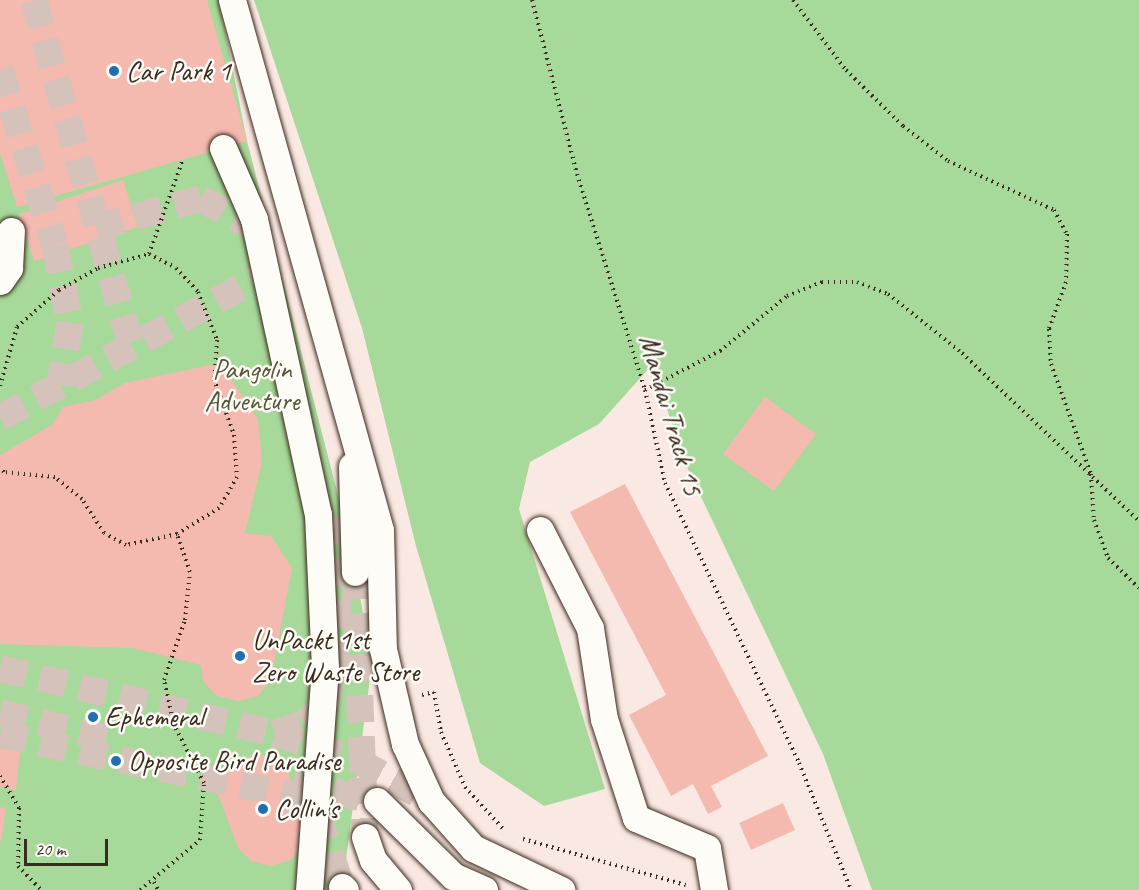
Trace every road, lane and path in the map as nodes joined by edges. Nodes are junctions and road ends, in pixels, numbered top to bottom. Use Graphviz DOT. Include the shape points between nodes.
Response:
graph roads {
  1 [pos="232,0"];
  2 [pos="532,0"];
  3 [pos="793,0"];
  4 [pos="223,148"];
  5 [pos="183,159"];
  6 [pos="11,231"];
  7 [pos="149,254"];
  8 [pos="0,281"];
  9 [pos="0,386"];
  10 [pos="645,390"];
  11 [pos="351,441"];
  12 [pos="0,467"];
  13 [pos="1090,474"];
  14 [pos="342,510"];
  15 [pos="1139,521"];
  16 [pos="540,530"];
  17 [pos="177,534"];
  18 [pos="355,572"];
  19 [pos="1139,588"];
  20 [pos="393,703"];
  21 [pos="0,776"];
  22 [pos="377,801"];
  23 [pos="365,837"];
  24 [pos="154,882"];
  25 [pos="703,888"];
  26 [pos="41,890"];
  27 [pos="140,890"];
  28 [pos="158,890"];
  29 [pos="309,890"];
  30 [pos="398,890"];
  31 [pos="484,890"];
  32 [pos="561,890"];
  33 [pos="850,890"];
  1 -- 11 [label="street"];
  2 -- 10 [label="path, Mandai Track 15" via="577,174"];
  3 -- 13 [label="path" via="846,70 903,126 948,161 1054,210 1067,234 1066,282 1049,329 1051,364"];
  4 -- 29 [label="street" via="254,219 318,514 325,667"];
  5 -- 7 [label="path"];
  6 -- 8 [label="street" via="9,268"];
  7 -- 9 [label="path" via="98,268 59,290 17,327"];
  7 -- 17 [label="path" via="176,268 198,292 217,340 214,379 234,435 237,477 219,508"];
  10 -- 13 [label="path" via="720,351 787,296 822,282 857,282 888,294 962,353"];
  10 -- 33 [label="path, Mandai Track 15" via="665,483 799,763"];
  11 -- 14 [label="street"];
  11 -- 18 [label="street"];
  11 -- 20 [label="street" via="380,530 383,649"];
  12 -- 17 [label="path" via="4,472 55,477 82,499 104,533 126,545"];
  13 -- 15 [label="path"];
  13 -- 19 [label="path" via="1094,520 1108,558"];
  16 -- 25 [label="street" via="590,628 604,719 636,818 707,848"];
  17 -- 24 [label="path" via="190,572 185,620 164,680 174,725 204,783 200,840"];
  20 -- 25 [label="path" via="434,692 441,732 465,787 491,821 514,836"];
  20 -- 32 [label="street" via="431,801 473,848"];
  21 -- 26 [label="path" via="19,808 18,866"];
  22 -- 31 [label="street" via="453,876"];
  23 -- 30 [label="street" via="373,860"];
  24 -- 27 [label="path"];
  24 -- 28 [label="path"];
}
